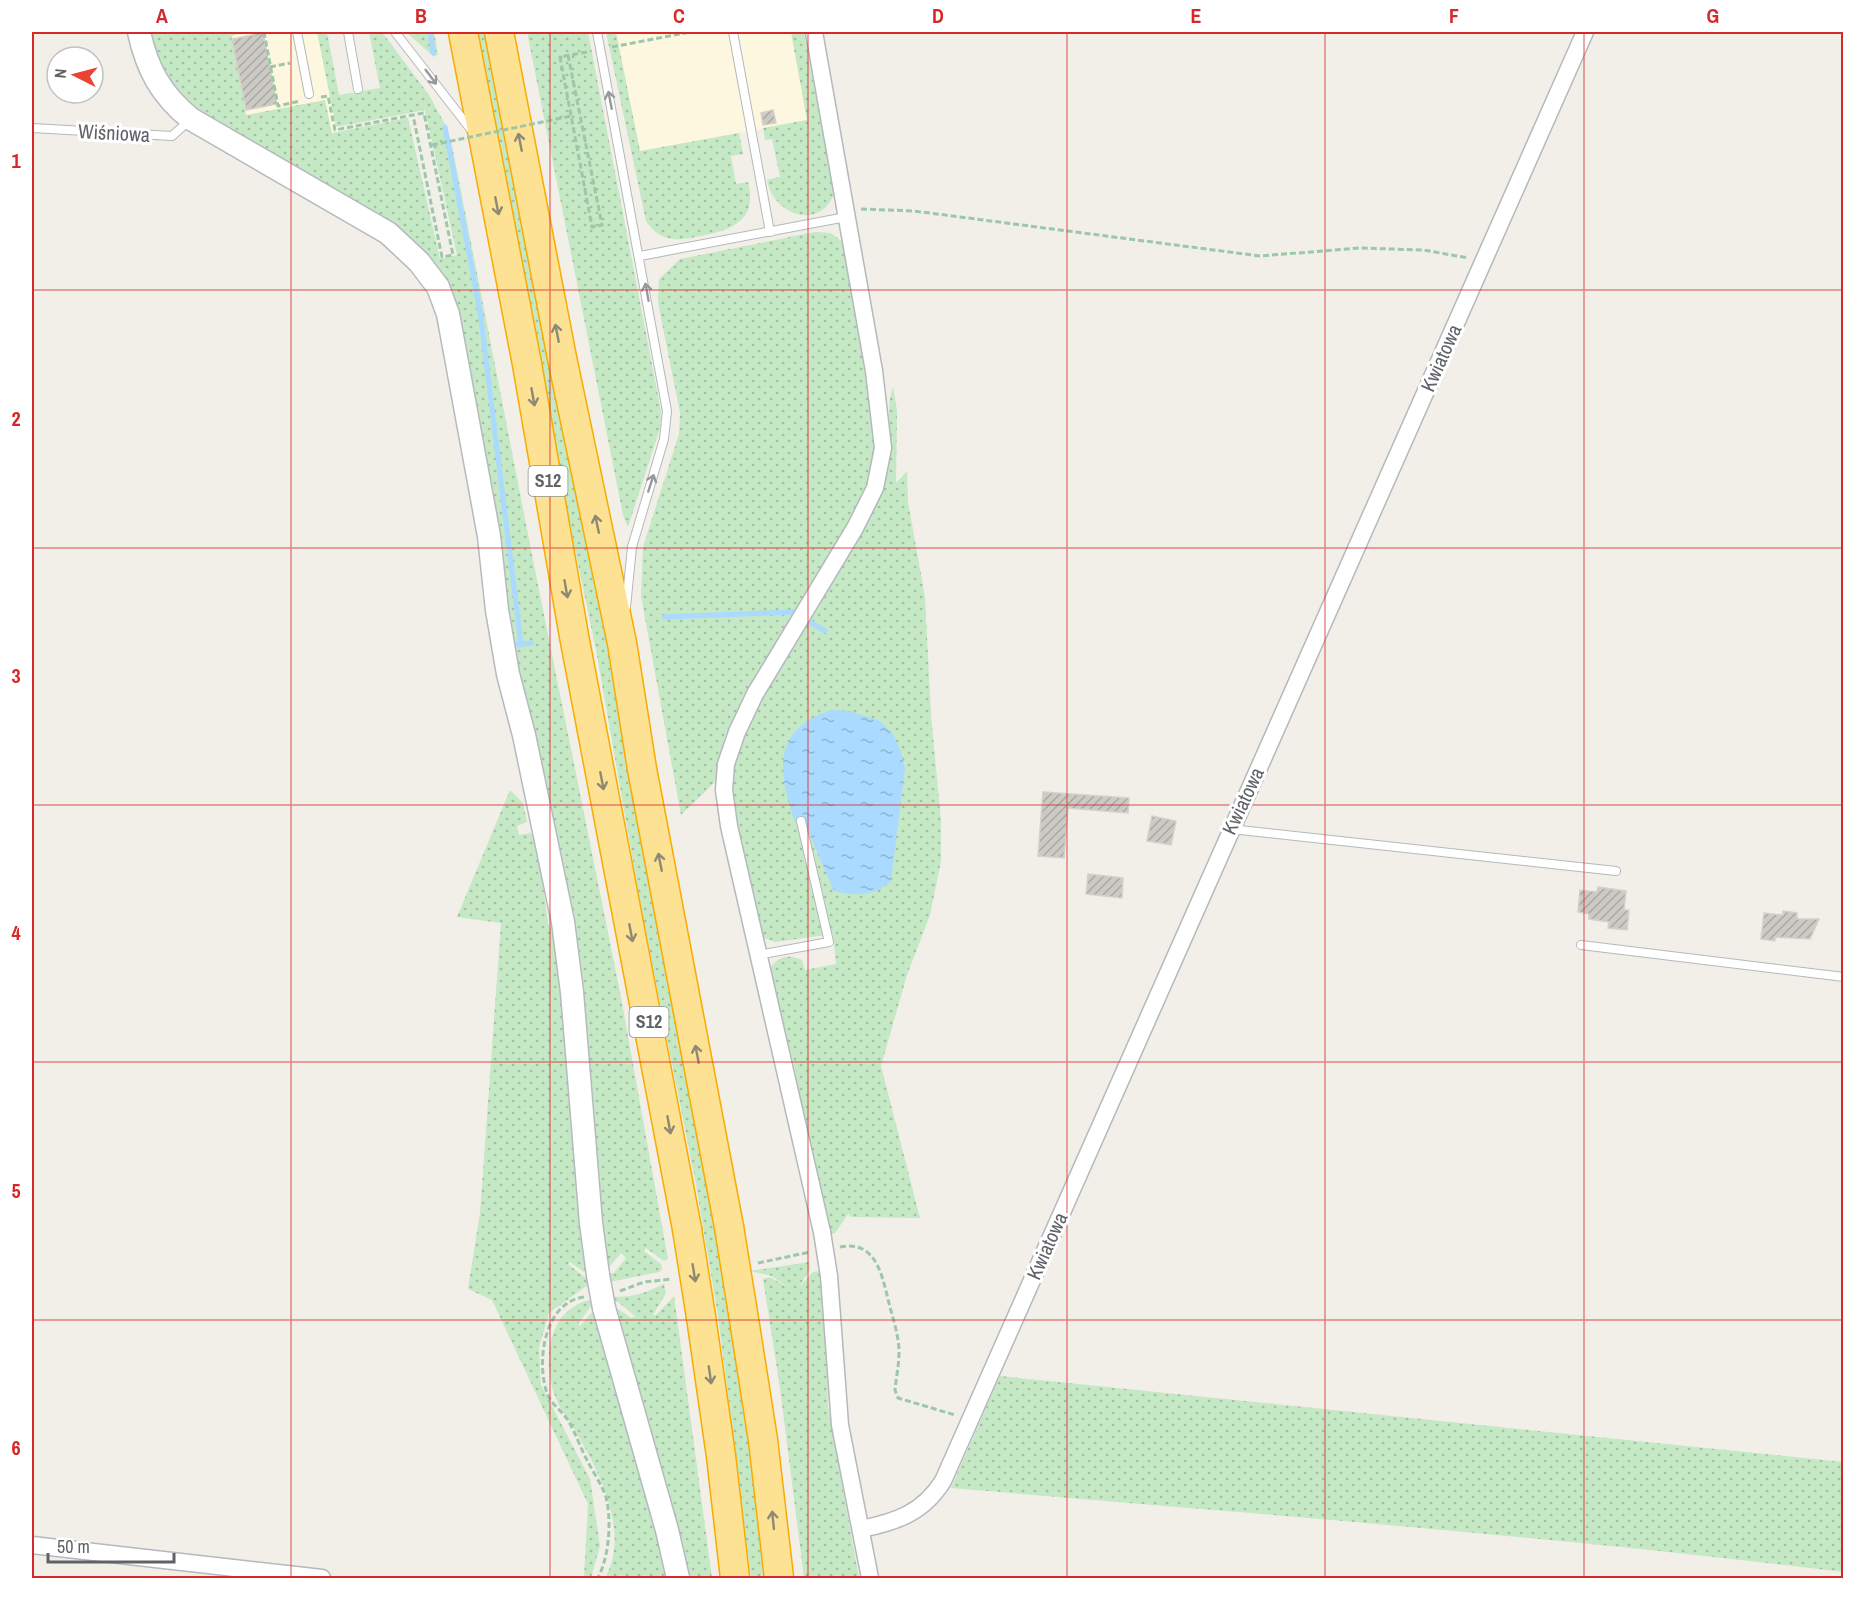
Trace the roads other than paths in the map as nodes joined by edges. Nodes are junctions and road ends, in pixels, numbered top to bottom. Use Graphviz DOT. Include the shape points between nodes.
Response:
graph roads {
  1 [pos="139,32"];
  2 [pos="297,32"];
  3 [pos="348,32"];
  4 [pos="395,32"];
  5 [pos="463,32"];
  6 [pos="499,32"];
  7 [pos="597,32"];
  8 [pos="733,32"];
  9 [pos="814,32"];
  10 [pos="1585,32"];
  11 [pos="358,89"];
  12 [pos="309,97"];
  13 [pos="191,119"];
  14 [pos="32,128"];
  15 [pos="485,148"];
  16 [pos="845,213"];
  17 [pos="770,232"];
  18 [pos="640,256"];
  19 [pos="622,643"];
  20 [pos="801,820"];
  21 [pos="1231,829"];
  22 [pos="1616,871"];
  23 [pos="1581,945"];
  24 [pos="758,955"];
  25 [pos="1844,977"];
  26 [pos="861,1529"];
  27 [pos="32,1545"];
  28 [pos="322,1578"];
  29 [pos="678,1578"];
  30 [pos="735,1578"];
  31 [pos="779,1578"];
  32 [pos="870,1578"];
  1 -- 13 [label="street" via="159,87"];
  2 -- 12 [label="lane"];
  3 -- 11 [label="lane"];
  4 -- 15 [label="lane, one-way"];
  5 -- 15 [label="highway, S12"];
  19 -- 6 [label="highway, S12, one-way"];
  18 -- 7 [label="lane, one-way"];
  8 -- 17 [label="lane"];
  9 -- 16 [label="street"];
  10 -- 21 [label="street, Kwiatowa"];
  13 -- 14 [label="lane, Wiśniowa" via="172,136"];
  13 -- 29 [label="street, bridge" via="388,233 420,262 448,314 489,536 508,674 563,922 598,1275"];
  15 -- 30 [label="highway, S12, one-way, bridge" via="687,1229 722,1456"];
  16 -- 17 [label="lane"];
  16 -- 24 [label="street" via="882,425 882,462 870,500 755,694 726,764 724,790 729,826"];
  17 -- 18 [label="lane"];
  19 -- 18 [label="lane, one-way" via="632,547 664,439 667,411"];
  31 -- 19 [label="highway, S12, one-way, bridge" via="763,1440 729,1227 644,780"];
  20 -- 24 [label="lane" via="829,942"];
  21 -- 22 [label="lane"];
  21 -- 26 [label="street, Kwiatowa" via="943,1481 927,1502 894,1522"];
  23 -- 25 [label="lane"];
  24 -- 26 [label="street, bridge" via="822,1232 840,1425"];
  26 -- 32 [label="street"];
  27 -- 28 [label="street"];
}
